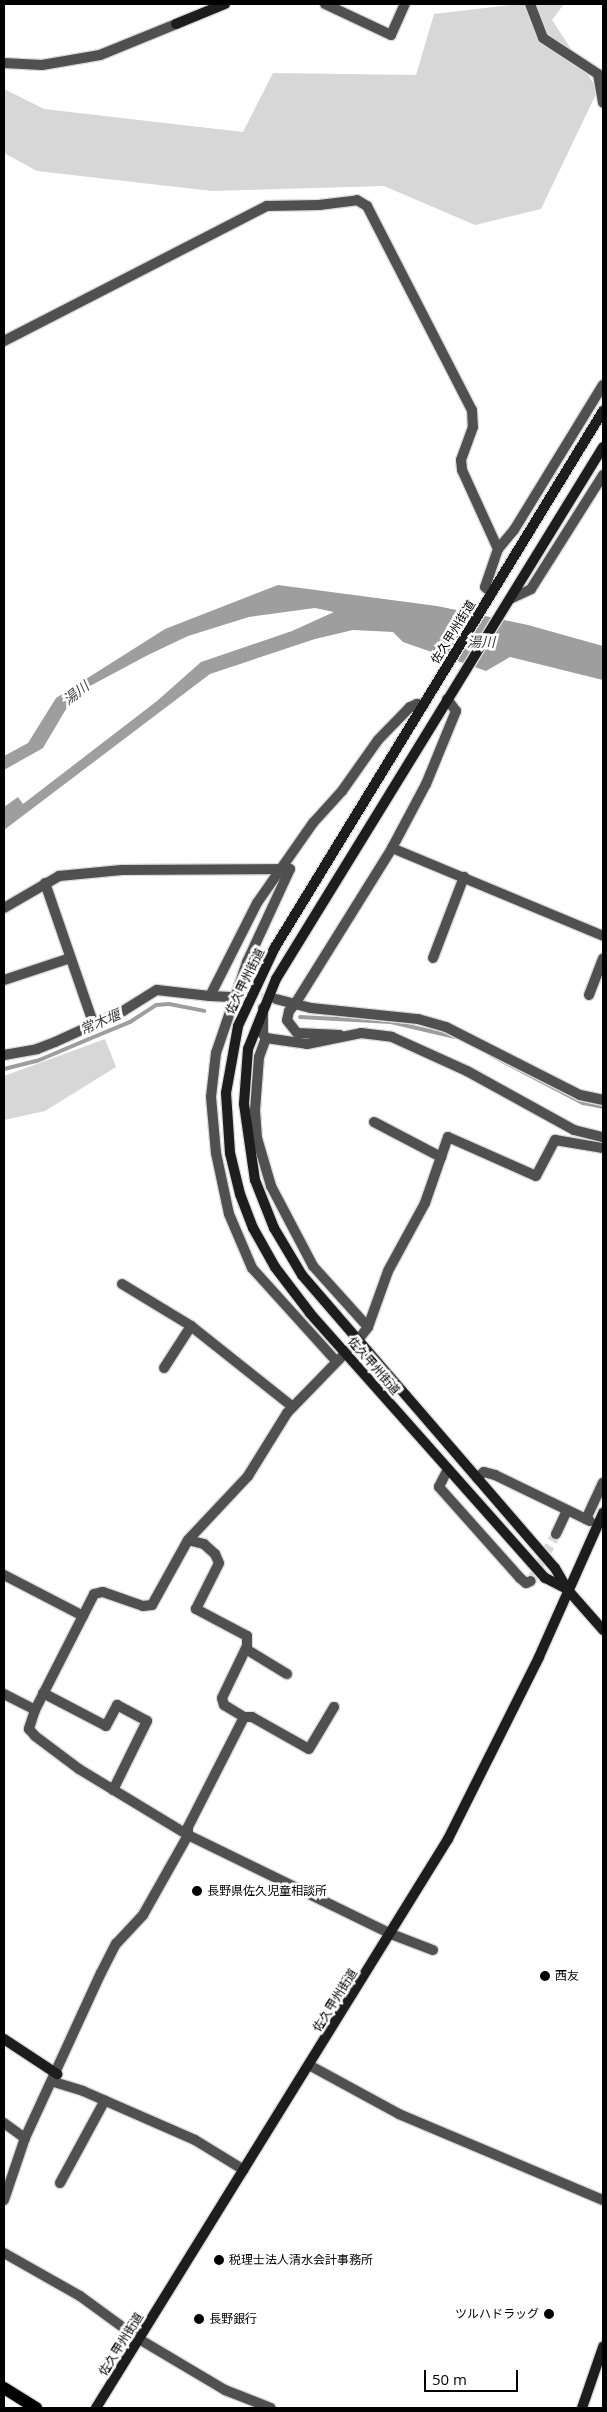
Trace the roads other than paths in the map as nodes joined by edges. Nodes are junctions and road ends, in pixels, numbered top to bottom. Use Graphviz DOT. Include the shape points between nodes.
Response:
graph roads {
  1 [pos="225,4"];
  2 [pos="325,4"];
  3 [pos="405,4"];
  4 [pos="530,4"];
  5 [pos="176,24"];
  6 [pos="4,63"];
  7 [pos="603,103"];
  8 [pos="4,341"];
  9 [pos="603,385"];
  10 [pos="603,411"];
  11 [pos="603,447"];
  12 [pos="603,475"];
  13 [pos="498,549"];
  14 [pos="492,593"];
  15 [pos="510,599"];
  16 [pos="449,696"];
  17 [pos="423,706"];
  18 [pos="392,848"];
  19 [pos="282,868"];
  20 [pos="464,877"];
  21 [pos="45,883"];
  22 [pos="4,908"];
  23 [pos="603,936"];
  24 [pos="70,958"];
  25 [pos="433,958"];
  26 [pos="603,959"];
  27 [pos="4,980"];
  28 [pos="589,995"];
  29 [pos="210,996"];
  30 [pos="231,997"];
  31 [pos="276,999"];
  32 [pos="295,1004"];
  33 [pos="263,1007"];
  34 [pos="237,1015"];
  35 [pos="94,1025"];
  36 [pos="340,1036"];
  37 [pos="266,1038"];
  38 [pos="4,1055"];
  39 [pos="603,1100"];
  40 [pos="374,1122"];
  41 [pos="603,1137"];
  42 [pos="603,1148"];
  43 [pos="441,1157"];
  44 [pos="122,1284"];
  45 [pos="191,1326"];
  46 [pos="368,1327"];
  47 [pos="358,1340"];
  48 [pos="346,1352"];
  49 [pos="336,1361"];
  50 [pos="164,1368"];
  51 [pos="292,1407"];
  52 [pos="448,1469"];
  53 [pos="477,1478"];
  54 [pos="603,1483"];
  55 [pos="567,1510"];
  56 [pos="603,1513"];
  57 [pos="586,1519"];
  58 [pos="598,1524"];
  59 [pos="556,1534"];
  60 [pos="188,1540"];
  61 [pos="4,1576"];
  62 [pos="531,1581"];
  63 [pos="567,1589"];
  64 [pos="82,1616"];
  65 [pos="603,1630"];
  66 [pos="246,1649"];
  67 [pos="287,1674"];
  68 [pos="4,1694"];
  69 [pos="43,1694"];
  70 [pos="334,1707"];
  71 [pos="35,1710"];
  72 [pos="244,1717"];
  73 [pos="113,1790"];
  74 [pos="188,1835"];
  75 [pos="391,1934"];
  76 [pos="433,1950"];
  77 [pos="4,2039"];
  78 [pos="309,2064"];
  79 [pos="55,2078"];
  80 [pos="105,2100"];
  81 [pos="4,2123"];
  82 [pos="25,2138"];
  83 [pos="244,2170"];
  84 [pos="60,2183"];
  85 [pos="4,2200"];
  86 [pos="603,2200"];
  87 [pos="4,2254"];
  88 [pos="139,2339"];
  89 [pos="603,2346"];
  90 [pos="4,2388"];
  91 [pos="36,2408"];
  92 [pos="96,2408"];
  93 [pos="271,2408"];
  94 [pos="582,2408"];
  1 -- 5 [label="main road"];
  2 -- 3 [label="street" via="391,35"];
  4 -- 7 [label="street" via="543,38 588,64 598,74"];
  5 -- 6 [label="street" via="100,55 42,65"];
  8 -- 13 [label="street" via="267,206 357,200 367,206 472,410 474,426 461,460 462,470"];
  9 -- 13 [label="street" via="514,530"];
  10 -- 14 [label="main road, 佐久甲州街道"];
  11 -- 15 [label="main road, 佐久甲州街道"];
  12 -- 15 [label="street" via="540,577 523,595"];
  13 -- 14 [label="street" via="485,587"];
  14 -- 17 [label="main road, 佐久甲州街道"];
  15 -- 16 [label="main road, 佐久甲州街道"];
  16 -- 18 [label="street" via="456,711 426,784"];
  16 -- 33 [label="main road, 佐久甲州街道" via="291,953"];
  17 -- 19 [label="street" via="410,706 378,740"];
  17 -- 34 [label="main road, 佐久甲州街道"];
  18 -- 20 [label="street"];
  18 -- 32 [label="street"];
  19 -- 21 [label="street" via="122,870 59,876"];
  19 -- 29 [label="street" via="257,904"];
  19 -- 34 [label="street" via="287,867 289,872 247,962"];
  20 -- 23 [label="street"];
  20 -- 25 [label="street"];
  21 -- 22 [label="street"];
  21 -- 24 [label="street"];
  24 -- 27 [label="street"];
  24 -- 35 [label="street"];
  26 -- 28 [label="street"];
  29 -- 30 [label="street"];
  29 -- 35 [label="street" via="157,990"];
  31 -- 32 [label="street"];
  32 -- 36 [label="street" via="287,1020 298,1033"];
  32 -- 39 [label="street" via="383,1013 446,1027 580,1095"];
  33 -- 37 [label="street" via="263,1034"];
  33 -- 47 [label="main road, 佐久甲州街道" via="248,1049 244,1080 245,1127 255,1180 287,1254"];
  34 -- 48 [label="main road, 佐久甲州街道" via="228,1066 226,1120 240,1194 253,1228 275,1267"];
  34 -- 49 [label="street" via="216,1053 212,1097 216,1153 229,1214 252,1268"];
  35 -- 38 [label="street" via="37,1049"];
  36 -- 37 [label="street" via="307,1044"];
  36 -- 41 [label="street" via="376,1033 410,1043 574,1130"];
  37 -- 46 [label="street" via="259,1057 255,1110 257,1138 270,1186 314,1266"];
  40 -- 43 [label="street"];
  42 -- 43 [label="street" via="555,1140 536,1176 448,1137"];
  43 -- 46 [label="street" via="425,1203 388,1271"];
  44 -- 45 [label="street"];
  45 -- 50 [label="street"];
  45 -- 51 [label="street"];
  46 -- 47 [label="street"];
  47 -- 48 [label="street"];
  47 -- 53 [label="main road, 佐久甲州街道"];
  48 -- 49 [label="street"];
  48 -- 52 [label="main road, 佐久甲州街道"];
  49 -- 51 [label="street"];
  51 -- 60 [label="street" via="248,1476"];
  52 -- 62 [label="street" via="438,1487 520,1578 526,1583"];
  52 -- 63 [label="main road, 佐久甲州街道" via="545,1578"];
  53 -- 55 [label="street" via="484,1472 495,1475"];
  53 -- 63 [label="main road, 佐久甲州街道" via="555,1568"];
  54 -- 57 [label="street"];
  55 -- 57 [label="street"];
  55 -- 59 [label="street"];
  56 -- 58 [label="main road"];
  57 -- 58 [label="street"];
  58 -- 63 [label="main road"];
  60 -- 64 [label="street" via="152,1604 143,1606 99,1591"];
  60 -- 66 [label="street" via="204,1544 219,1563 196,1609 247,1636"];
  61 -- 64 [label="street"];
  63 -- 65 [label="main road"];
  63 -- 75 [label="main road, 佐久甲州街道" via="539,1657 466,1807"];
  64 -- 69 [label="street"];
  66 -- 67 [label="street"];
  66 -- 72 [label="street" via="222,1698 224,1705"];
  68 -- 71 [label="street"];
  69 -- 71 [label="street"];
  69 -- 73 [label="street" via="106,1726 117,1705 147,1721"];
  70 -- 72 [label="street" via="309,1749 252,1717"];
  71 -- 73 [label="street" via="29,1729 35,1736 79,1770"];
  72 -- 74 [label="street" via="188,1827"];
  73 -- 74 [label="street"];
  74 -- 75 [label="street"];
  74 -- 79 [label="street" via="143,1915 116,1944"];
  75 -- 76 [label="street"];
  75 -- 78 [label="main road, 佐久甲州街道"];
  77 -- 79 [label="main road"];
  78 -- 83 [label="main road, 佐久甲州街道"];
  78 -- 86 [label="street" via="399,2114"];
  79 -- 80 [label="street"];
  79 -- 82 [label="street"];
  80 -- 83 [label="street" via="195,2140"];
  80 -- 84 [label="street"];
  81 -- 82 [label="street"];
  82 -- 85 [label="street"];
  83 -- 88 [label="main road, 佐久甲州街道"];
  87 -- 88 [label="street" via="80,2296"];
  88 -- 92 [label="main road, 佐久甲州街道"];
  88 -- 93 [label="street" via="225,2390"];
  89 -- 94 [label="main road"];
  90 -- 91 [label="main road"];
}
